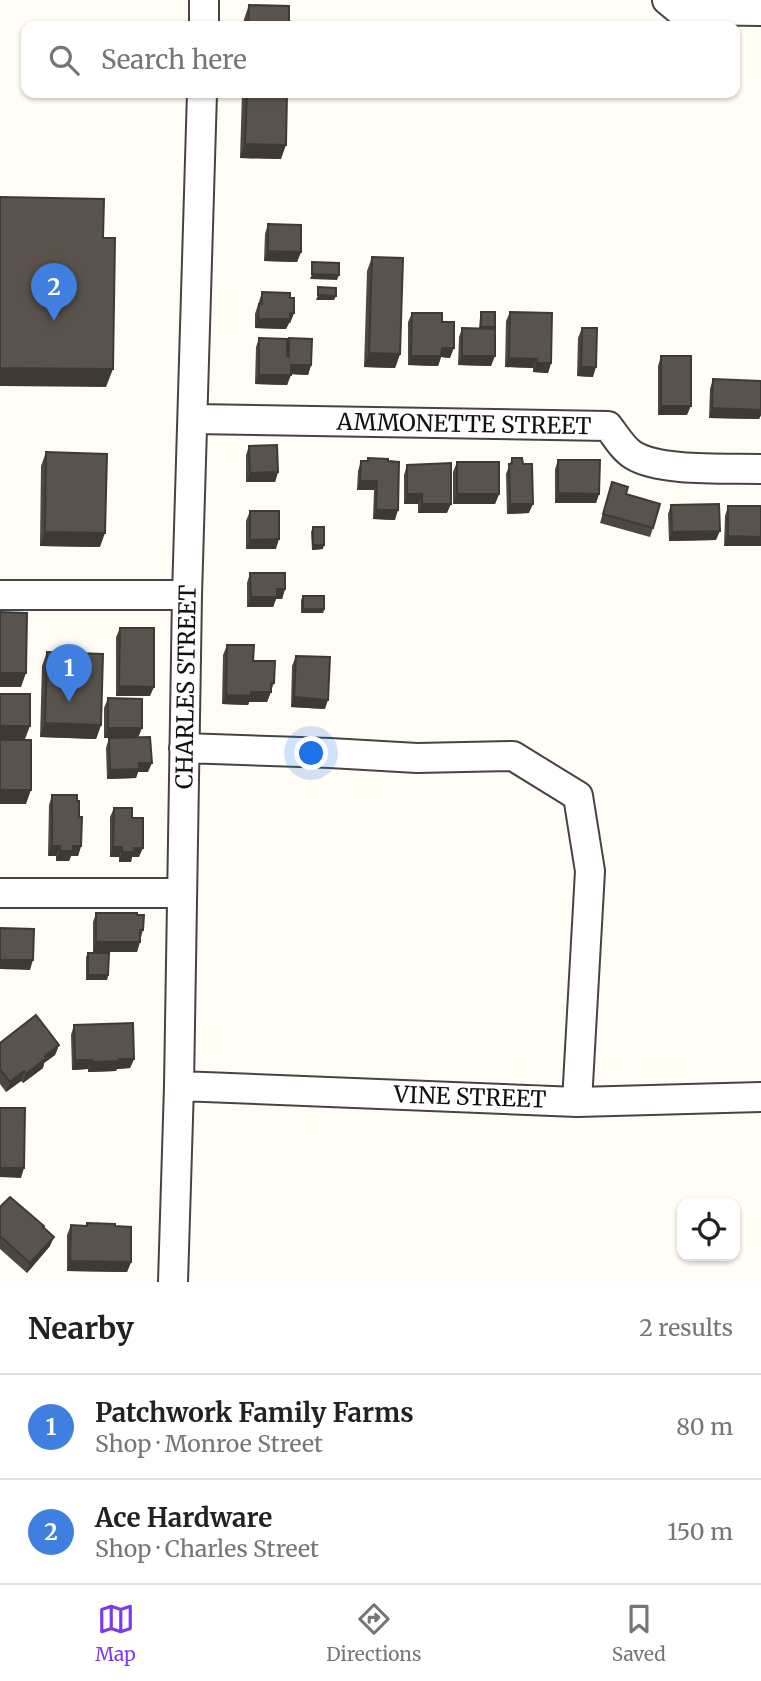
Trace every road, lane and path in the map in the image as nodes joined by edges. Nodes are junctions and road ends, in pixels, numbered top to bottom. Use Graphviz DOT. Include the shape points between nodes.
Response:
graph roads {
  1 [pos="204,0"];
  2 [pos="667,0"];
  3 [pos="745,7"];
  4 [pos="204,21"];
  5 [pos="202,98"];
  6 [pos="193,419"];
  7 [pos="761,469"];
  8 [pos="187,594"];
  9 [pos="0,595"];
  10 [pos="184,748"];
  11 [pos="0,893"];
  12 [pos="181,893"];
  13 [pos="178,1086"];
  14 [pos="761,1097"];
  15 [pos="577,1102"];
  16 [pos="173,1282"];
  1 -- 4 [label="street"];
  2 -- 3 [label="street" via="679,10"];
  5 -- 6 [label="street, CHARLES STREET"];
  6 -- 7 [label="street, AMMONETTE STREET" via="608,426 631,454 650,463"];
  6 -- 8 [label="street, CHARLES STREET"];
  8 -- 9 [label="street"];
  8 -- 10 [label="street, CHARLES STREET"];
  10 -- 12 [label="street, CHARLES STREET"];
  10 -- 15 [label="street" via="417,758 513,756 578,796 590,871"];
  11 -- 12 [label="street"];
  12 -- 13 [label="street, CHARLES STREET"];
  13 -- 15 [label="street, VINE STREET"];
  13 -- 16 [label="street, CHARLES STREET"];
  14 -- 15 [label="street, VINE STREET"];
}
